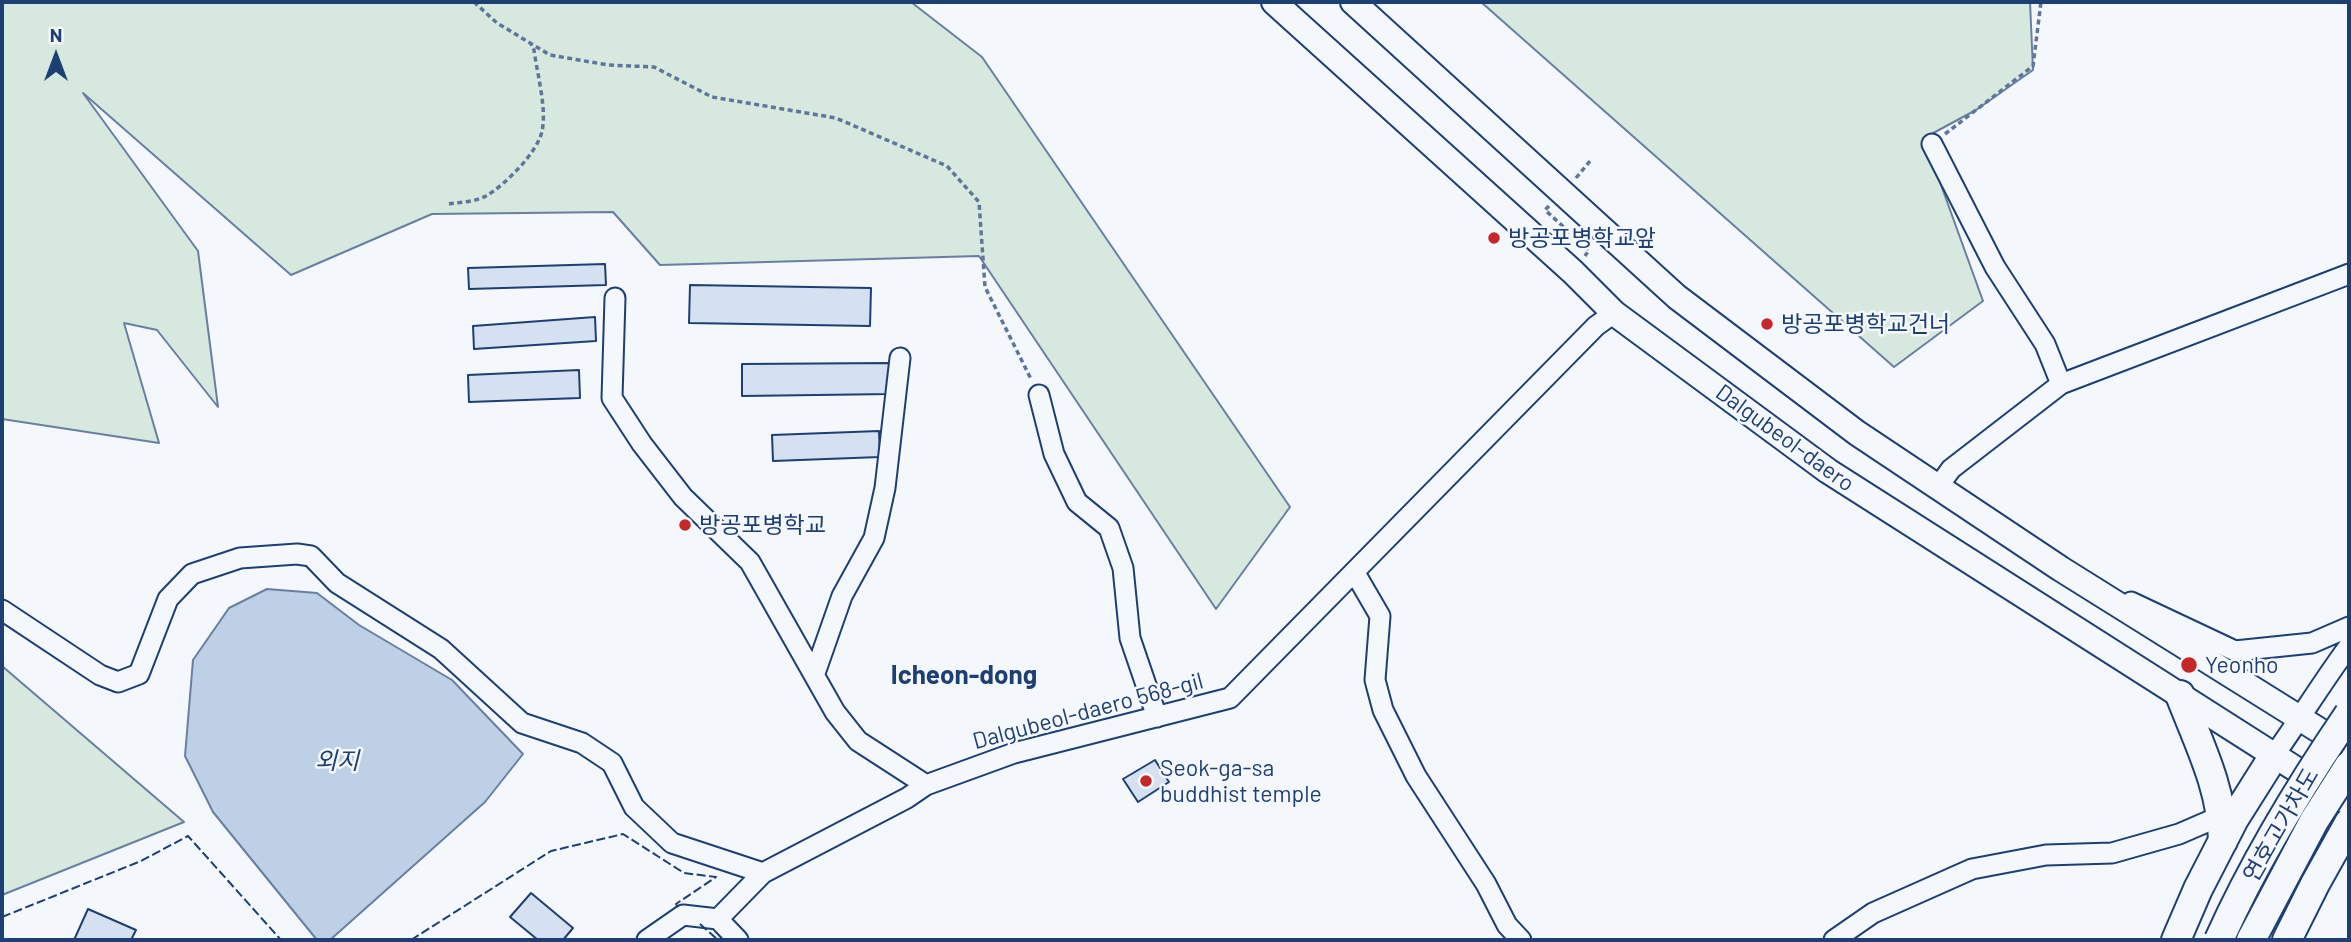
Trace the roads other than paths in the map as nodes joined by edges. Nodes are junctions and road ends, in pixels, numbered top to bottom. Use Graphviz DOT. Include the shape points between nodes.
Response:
graph roads {
  1 [pos="1274,2"];
  2 [pos="1353,2"];
  3 [pos="1932,144"];
  4 [pos="2349,274"];
  5 [pos="615,299"];
  6 [pos="1614,313"];
  7 [pos="900,358"];
  8 [pos="2061,384"];
  9 [pos="1039,395"];
  10 [pos="1938,487"];
  11 [pos="2061,569"];
  12 [pos="1354,573"];
  13 [pos="2,610"];
  14 [pos="2349,627"];
  15 [pos="2349,646"];
  16 [pos="815,673"];
  17 [pos="2180,695"];
  18 [pos="2349,714"];
  19 [pos="1157,717"];
  20 [pos="2301,719"];
  21 [pos="2349,748"];
  22 [pos="2274,754"];
  23 [pos="2349,766"];
  24 [pos="926,785"];
  25 [pos="2349,803"];
  26 [pos="2349,823"];
  27 [pos="2223,828"];
  28 [pos="2349,868"];
  29 [pos="763,873"];
  30 [pos="2315,884"];
  31 [pos="718,919"];
  32 [pos="647,940"];
  33 [pos="738,940"];
  34 [pos="1521,940"];
  35 [pos="1834,940"];
  36 [pos="2176,940"];
  37 [pos="2219,940"];
  38 [pos="2251,940"];
  39 [pos="2287,940"];
  1 -- 6 [label="main road, Dalgubeol-daero"];
  2 -- 10 [label="main road, Dalgubeol-daero" via="1677,297 1857,433"];
  3 -- 8 [label="street" via="1995,267 2045,344"];
  4 -- 8 [label="street"];
  5 -- 16 [label="street" via="612,398 683,497 750,562"];
  6 -- 12 [label="street, Dalgubeol-daero 568-gil" via="1586,336"];
  6 -- 17 [label="main road, Dalgubeol-daero" via="1828,471"];
  7 -- 16 [label="street" via="885,488 874,538 842,596"];
  8 -- 10 [label="street" via="1951,469"];
  9 -- 19 [label="street" via="1054,454 1077,502 1109,528 1123,568 1130,638"];
  10 -- 11 [label="main road, Dalgubeol-daero"];
  11 -- 14 [label="street" via="2235,650 2312,643"];
  11 -- 20 [label="main road, Dalgubeol-daero"];
  12 -- 19 [label="street, Dalgubeol-daero 568-gil" via="1230,698"];
  12 -- 34 [label="street" via="1380,616 1375,680 1383,710 1416,776 1507,925"];
  13 -- 29 [label="street" via="100,675 118,682 139,674 168,599 192,574 240,558 311,556 337,583 441,649 522,723 582,743 612,763 634,807 672,843"];
  15 -- 20 [label="street"];
  16 -- 24 [label="street" via="835,712 858,741"];
  17 -- 22 [label="main road, Dalgubeol-daero"];
  17 -- 27 [label="highway" via="2216,788"];
  18 -- 37 [label="highway, 연호고가차도, bridge" via="2288,805"];
  19 -- 24 [label="street, Dalgubeol-daero 568-gil" via="1014,753"];
  20 -- 21 [label="main road, Dalgubeol-daero"];
  20 -- 22 [label="street"];
  22 -- 25 [label="main road, Dalgubeol-daero"];
  22 -- 27 [label="highway" via="2234,819"];
  23 -- 38 [label="highway, 연호고가차도, bridge" via="2308,831"];
  24 -- 29 [label="street, Dalgubeol-daero 568-gil"];
  26 -- 30 [label="highway"];
  27 -- 35 [label="street" via="2179,834 2112,853 2046,855 1972,869 1873,913"];
  27 -- 36 [label="highway"];
  28 -- 30 [label="highway"];
  29 -- 31 [label="street, Dalgubeol-daero 568-gil"];
  30 -- 39 [label="highway"];
  31 -- 32 [label="street" via="683,915"];
  31 -- 33 [label="street"];
}
